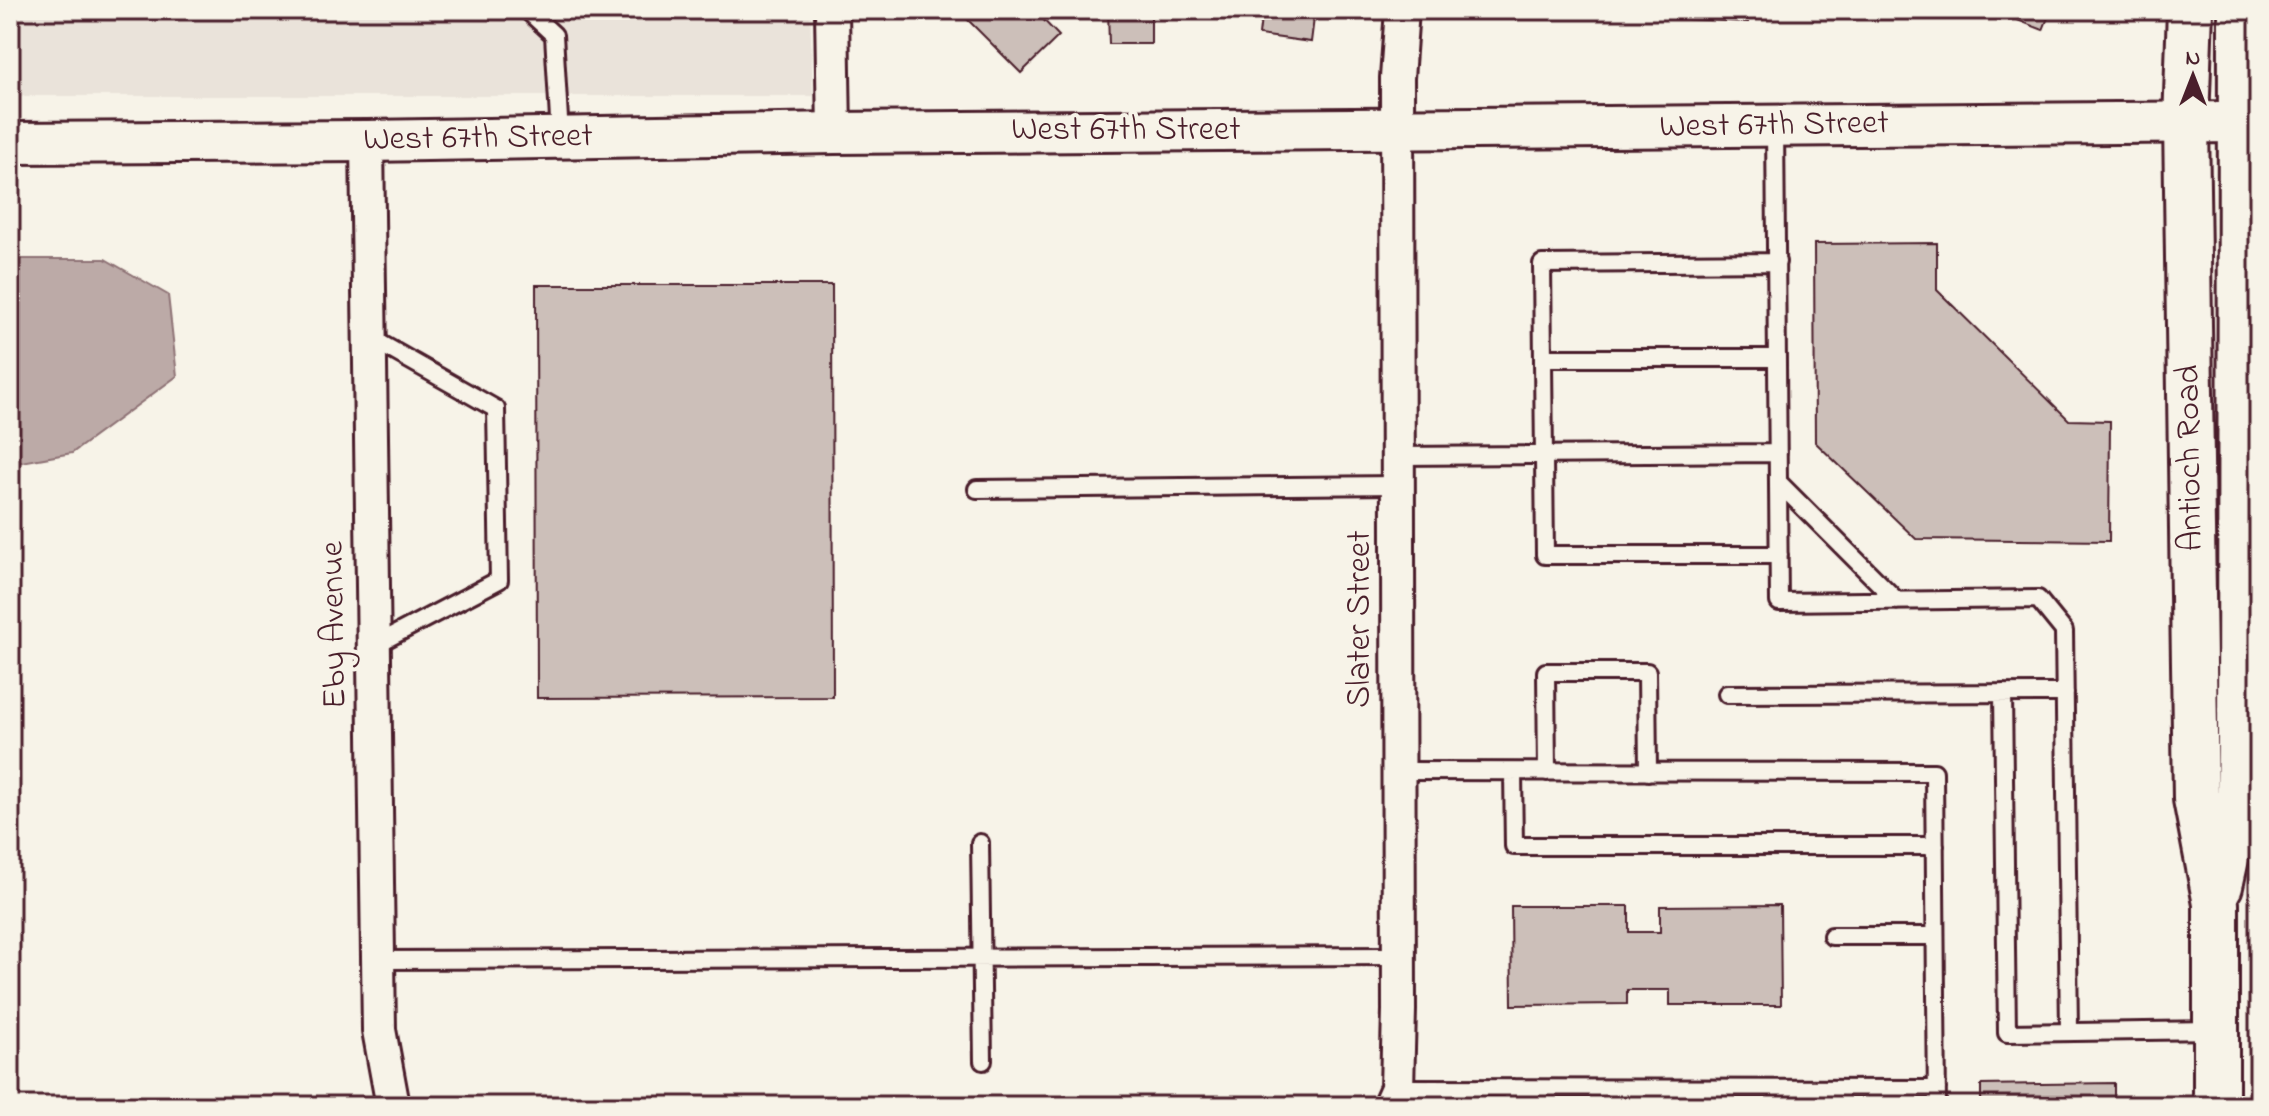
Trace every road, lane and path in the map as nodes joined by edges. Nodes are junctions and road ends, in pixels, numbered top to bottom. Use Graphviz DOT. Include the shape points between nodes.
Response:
graph roads {
  1 [pos="527,10"];
  2 [pos="832,10"];
  3 [pos="1402,10"];
  4 [pos="2190,10"];
  5 [pos="2241,10"];
  6 [pos="2186,122"];
  7 [pos="2243,122"];
  8 [pos="1775,126"];
  9 [pos="1397,129"];
  10 [pos="834,133"];
  11 [pos="560,138"];
  12 [pos="367,141"];
  13 [pos="10,143"];
  14 [pos="1777,262"];
  15 [pos="369,337"];
  16 [pos="1543,358"];
  17 [pos="1777,358"];
  18 [pos="1778,453"];
  19 [pos="1545,455"];
  20 [pos="1398,471"];
  21 [pos="1778,482"];
  22 [pos="977,489"];
  23 [pos="1779,555"];
  24 [pos="1897,601"];
  25 [pos="373,646"];
  26 [pos="2003,693"];
  27 [pos="2065,693"];
  28 [pos="1727,694"];
  29 [pos="1399,771"];
  30 [pos="1513,772"];
  31 [pos="1547,772"];
  32 [pos="1648,772"];
  33 [pos="980,843"];
  34 [pos="1935,846"];
  35 [pos="2216,904"];
  36 [pos="1832,936"];
  37 [pos="1935,936"];
  38 [pos="1399,956"];
  39 [pos="982,958"];
  40 [pos="378,960"];
  41 [pos="2216,1030"];
  42 [pos="2069,1031"];
  43 [pos="983,1061"];
  44 [pos="1513,1088"];
  45 [pos="1937,1089"];
  46 [pos="1393,1097"];
  47 [pos="393,1106"];
  48 [pos="1513,1106"];
  49 [pos="1937,1106"];
  50 [pos="2216,1106"];
  1 -- 11 [label="lane" via="554,35"];
  2 -- 10 [label="street"];
  3 -- 9 [label="street, Slater Street"];
  4 -- 6 [label="main road, Antioch Road"];
  5 -- 7 [label="main road, Antioch Road"];
  6 -- 7 [label="street, West 67th Street"];
  6 -- 8 [label="street, West 67th Street"];
  6 -- 35 [label="main road, Antioch Road" via="2196,799"];
  7 -- 35 [label="main road, Antioch Road" via="2240,795"];
  8 -- 9 [label="street, West 67th Street"];
  8 -- 14 [label="lane"];
  9 -- 10 [label="street, West 67th Street"];
  9 -- 20 [label="street, Slater Street"];
  10 -- 11 [label="street, West 67th Street"];
  11 -- 12 [label="street, West 67th Street"];
  12 -- 13 [label="street, West 67th Street"];
  12 -- 15 [label="street, Eby Avenue"];
  14 -- 16 [label="lane" via="1542,264"];
  14 -- 17 [label="lane"];
  15 -- 25 [label="street, Eby Avenue"];
  15 -- 25 [label="lane" via="496,409 499,580"];
  16 -- 17 [label="lane"];
  16 -- 19 [label="lane"];
  17 -- 18 [label="lane"];
  18 -- 19 [label="lane"];
  18 -- 21 [label="lane"];
  19 -- 20 [label="lane"];
  19 -- 23 [label="lane" via="1545,555"];
  20 -- 22 [label="lane"];
  20 -- 29 [label="street, Slater Street"];
  21 -- 23 [label="lane"];
  21 -- 24 [label="lane"];
  23 -- 24 [label="lane" via="1779,602"];
  24 -- 27 [label="lane" via="2038,599 2064,631"];
  25 -- 40 [label="street, Eby Avenue"];
  26 -- 27 [label="lane"];
  26 -- 28 [label="lane"];
  26 -- 42 [label="lane" via="2007,1033"];
  27 -- 42 [label="lane"];
  29 -- 30 [label="lane"];
  29 -- 38 [label="street, Slater Street"];
  30 -- 31 [label="lane"];
  30 -- 34 [label="lane" via="1514,846"];
  31 -- 32 [label="lane"];
  31 -- 32 [label="lane" via="1546,672 1647,672"];
  32 -- 34 [label="lane" via="1934,772"];
  33 -- 39 [label="lane"];
  34 -- 37 [label="lane"];
  35 -- 41 [label="main road, Antioch Road"];
  36 -- 37 [label="lane"];
  37 -- 45 [label="lane"];
  38 -- 39 [label="lane"];
  38 -- 46 [label="street, Slater Street"];
  39 -- 40 [label="lane"];
  39 -- 43 [label="lane"];
  40 -- 47 [label="street, Eby Avenue" via="379,1030"];
  41 -- 42 [label="lane"];
  41 -- 50 [label="main road, Antioch Road"];
  44 -- 45 [label="lane"];
  44 -- 46 [label="lane"];
  44 -- 48 [label="lane"];
  45 -- 49 [label="lane"];
}
